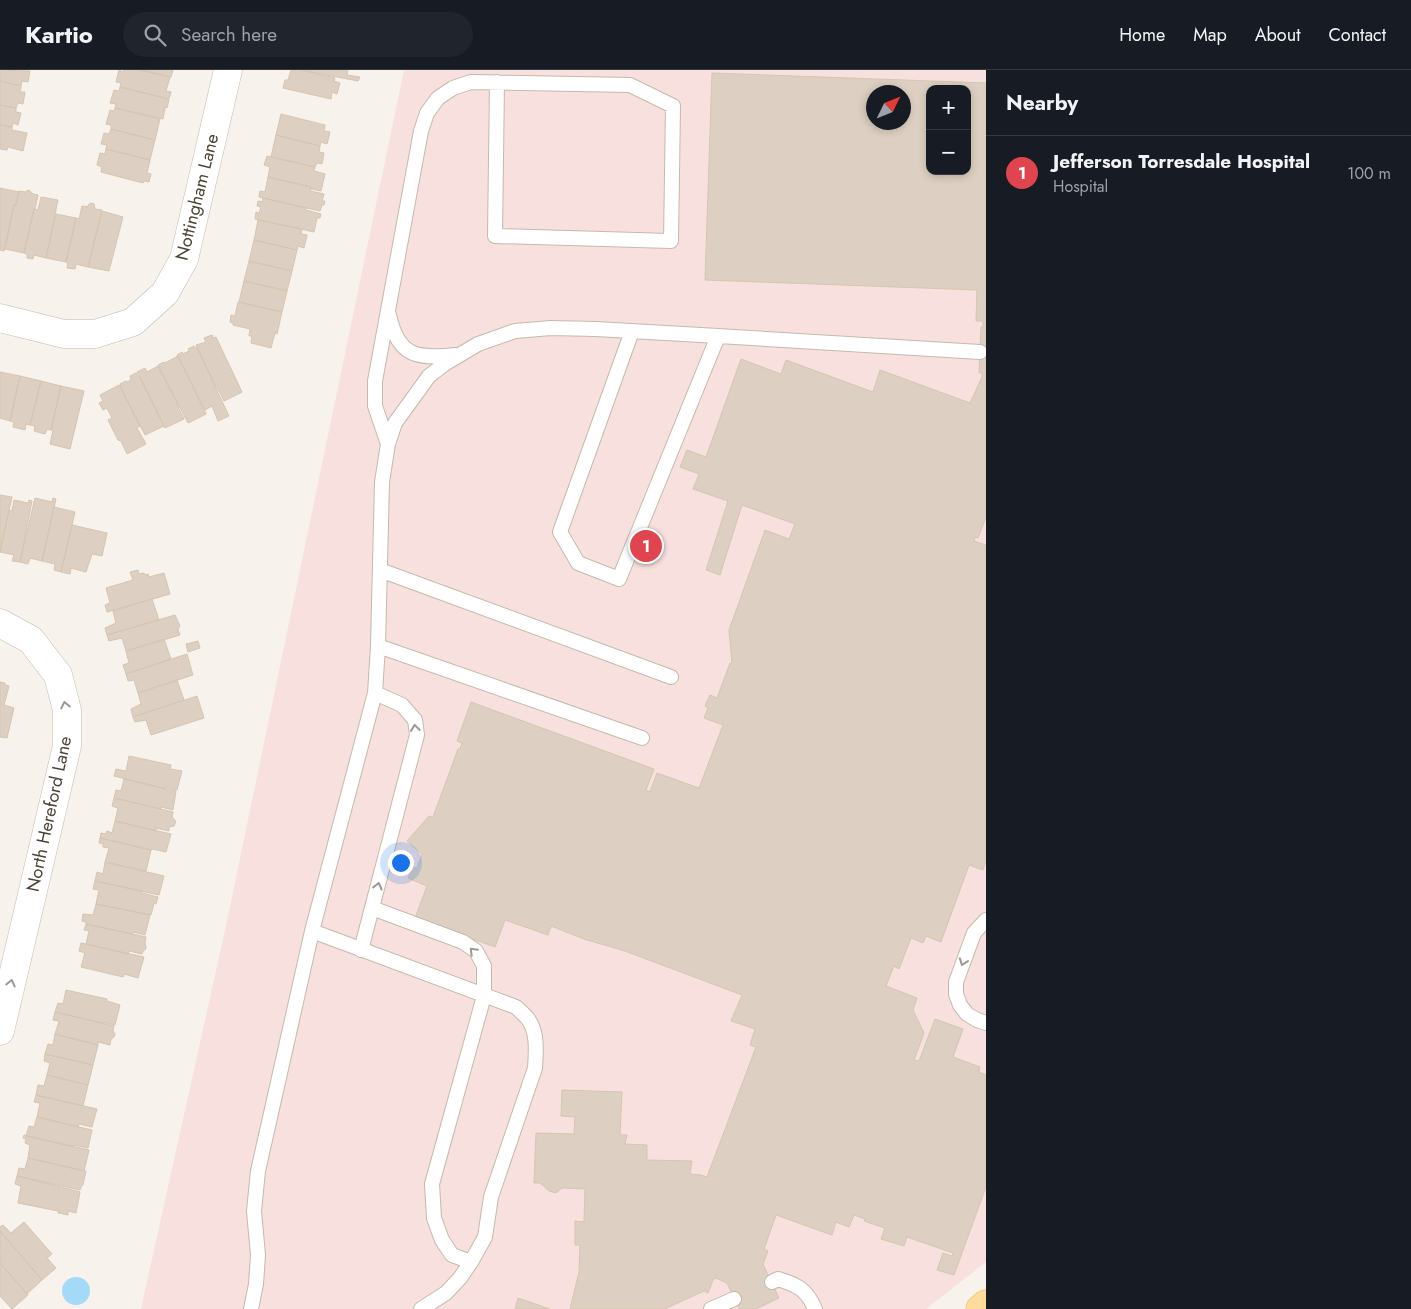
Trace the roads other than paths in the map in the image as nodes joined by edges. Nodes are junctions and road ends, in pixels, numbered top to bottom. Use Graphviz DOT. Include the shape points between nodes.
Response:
graph roads {
  1 [pos="228,70"];
  2 [pos="497,82"];
  3 [pos="387,309"];
  4 [pos="0,318"];
  5 [pos="632,331"];
  6 [pos="718,336"];
  7 [pos="980,352"];
  8 [pos="461,354"];
  9 [pos="388,444"];
  10 [pos="380,570"];
  11 [pos="0,623"];
  12 [pos="378,646"];
  13 [pos="671,677"];
  14 [pos="375,694"];
  15 [pos="642,738"];
  16 [pos="372,908"];
  17 [pos="986,920"];
  18 [pos="312,932"];
  19 [pos="362,950"];
  20 [pos="484,996"];
  21 [pos="986,1022"];
  22 [pos="0,1031"];
  23 [pos="472,1262"];
  24 [pos="772,1282"];
  25 [pos="734,1299"];
  26 [pos="986,1304"];
  27 [pos="250,1309"];
  28 [pos="421,1309"];
  29 [pos="711,1309"];
  30 [pos="815,1309"];
  31 [pos="980,1309"];
  1 -- 4 [label="street, Nottingham Lane" via="184,259 164,293 133,322 96,334 64,334"];
  2 -- 2 [label="lane" via="630,84 673,106 671,241 495,236"];
  2 -- 3 [label="lane" via="471,82 454,88 438,98 427,113"];
  3 -- 8 [label="lane" via="391,327 403,347 424,357"];
  3 -- 9 [label="lane" via="375,381 375,406"];
  5 -- 6 [label="lane"];
  5 -- 6 [label="lane" via="560,532 578,563 619,579"];
  5 -- 8 [label="lane" via="551,328 515,331 478,344"];
  6 -- 7 [label="lane"];
  8 -- 9 [label="lane" via="429,376 395,423"];
  9 -- 10 [label="lane" via="382,482"];
  10 -- 12 [label="lane"];
  10 -- 13 [label="lane"];
  22 -- 11 [label="street, North Hereford Lane, one-way" via="67,746 67,710 58,675 31,640"];
  12 -- 14 [label="lane"];
  12 -- 15 [label="lane"];
  16 -- 14 [label="lane, one-way" via="416,735 415,720 402,704"];
  14 -- 18 [label="lane"];
  16 -- 19 [label="lane"];
  20 -- 16 [label="lane, one-way" via="484,966 476,951 463,942"];
  17 -- 21 [label="lane, one-way" via="974,933 956,982 960,1005 967,1014"];
  18 -- 19 [label="lane"];
  18 -- 27 [label="lane" via="258,1171 254,1211 258,1255"];
  19 -- 20 [label="lane"];
  20 -- 23 [label="lane" via="432,1184 434,1218 442,1240 452,1255"];
  20 -- 23 [label="lane" via="516,1007 529,1020 536,1052 535,1068 491,1196 485,1237"];
  23 -- 28 [label="lane" via="446,1293"];
  24 -- 30 [label="lane" via="778,1279 802,1289"];
  25 -- 29 [label="lane"];
  26 -- 31 [label="main road"];
}
